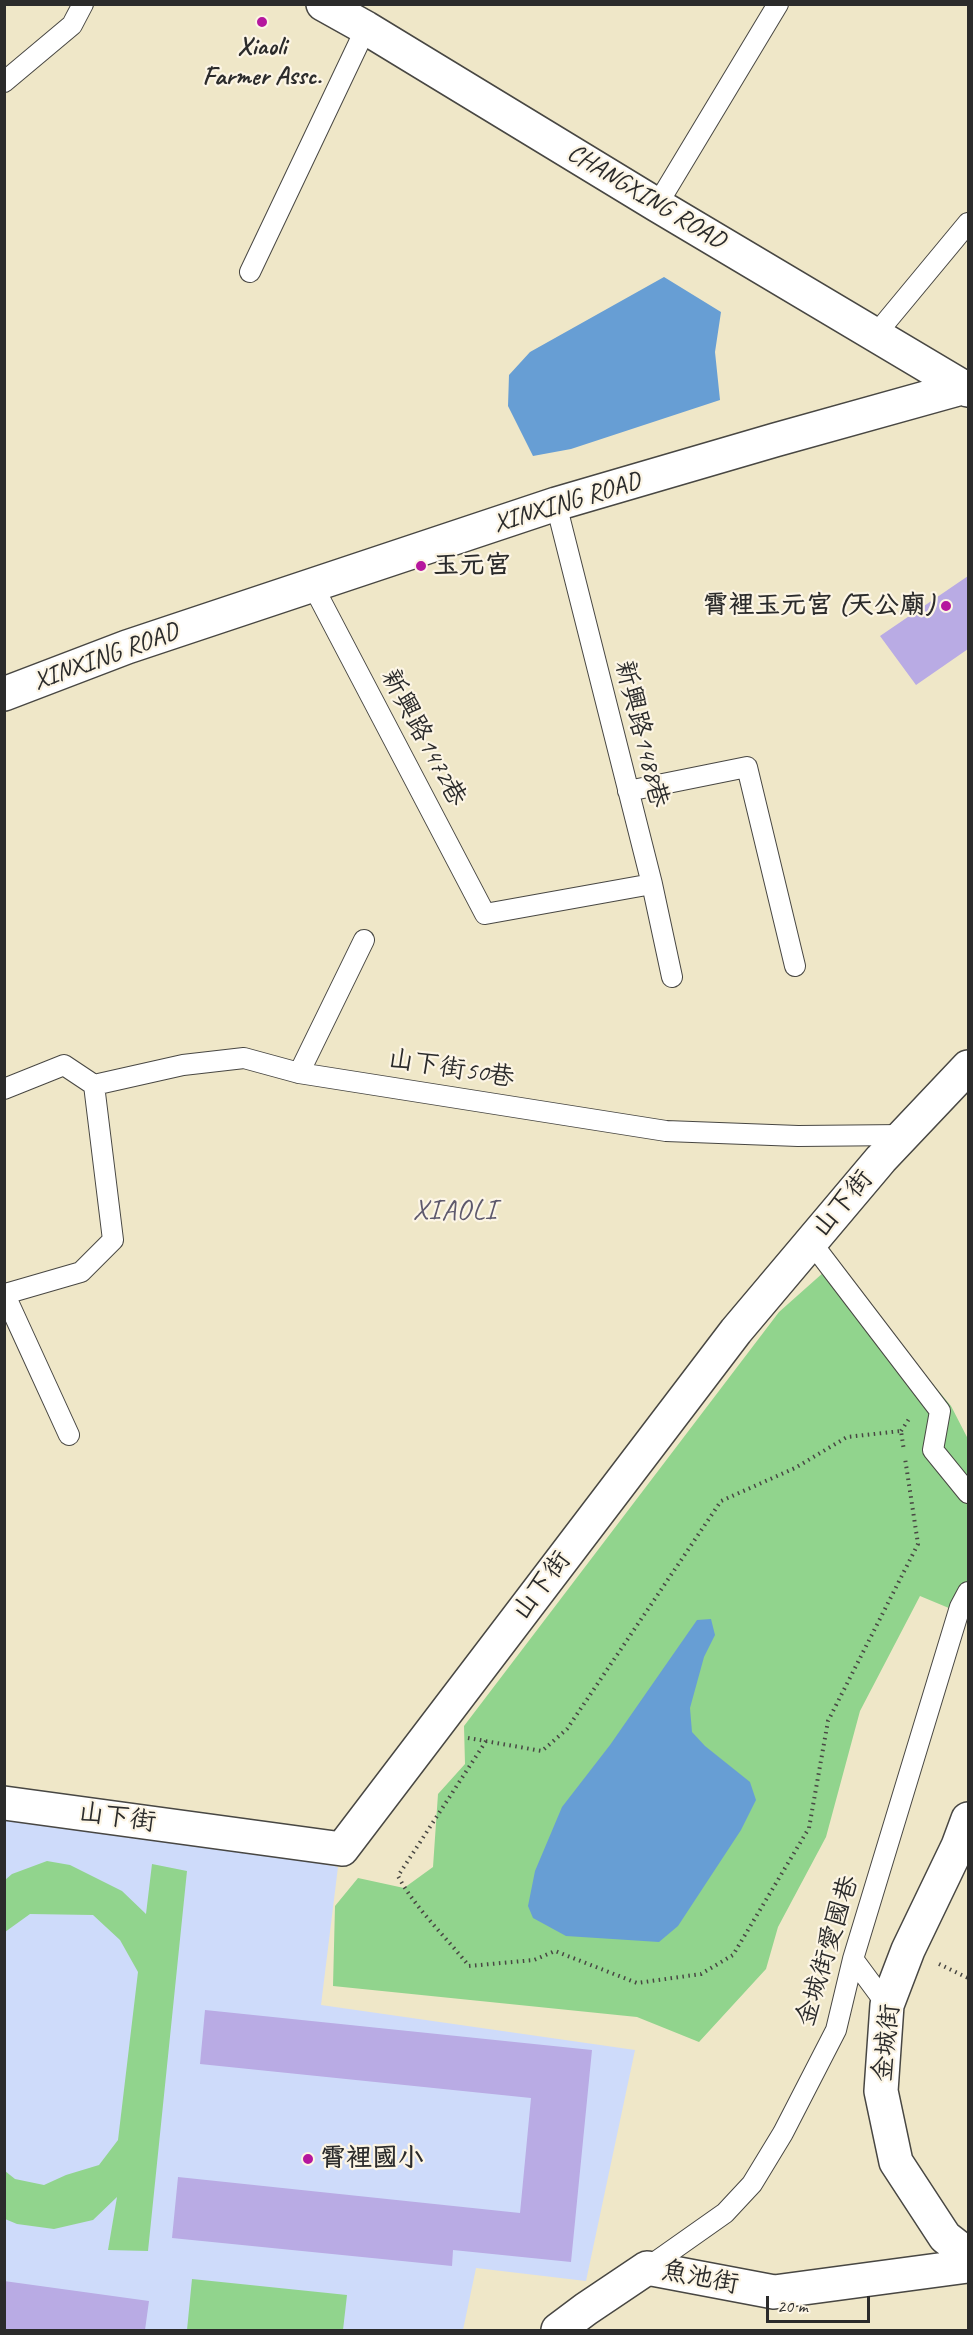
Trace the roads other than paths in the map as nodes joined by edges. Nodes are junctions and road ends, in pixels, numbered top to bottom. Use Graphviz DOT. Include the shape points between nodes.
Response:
graph roads {
  1 [pos="83,4"];
  2 [pos="324,4"];
  3 [pos="778,4"];
  4 [pos="366,28"];
  5 [pos="4,82"];
  6 [pos="657,205"];
  7 [pos="969,223"];
  8 [pos="250,272"];
  9 [pos="876,334"];
  10 [pos="967,388"];
  11 [pos="556,504"];
  12 [pos="313,586"];
  13 [pos="4,694"];
  14 [pos="628,791"];
  15 [pos="652,884"];
  16 [pos="364,940"];
  17 [pos="795,966"];
  18 [pos="672,977"];
  19 [pos="969,1068"];
  20 [pos="299,1073"];
  21 [pos="94,1085"];
  22 [pos="4,1089"];
  23 [pos="904,1135"];
  24 [pos="810,1242"];
  25 [pos="5,1293"];
  26 [pos="69,1435"];
  27 [pos="969,1493"];
  28 [pos="969,1592"];
  29 [pos="4,1803"];
  30 [pos="969,1819"];
  31 [pos="854,1959"];
  32 [pos="886,2005"];
  33 [pos="969,2255"];
  34 [pos="969,2265"];
  35 [pos="647,2268"];
  36 [pos="558,2331"];
  1 -- 5 [label="lane" via="72,25"];
  2 -- 4 [label="street, CHANGXING ROAD"];
  3 -- 6 [label="lane"];
  4 -- 6 [label="street, CHANGXING ROAD"];
  4 -- 8 [label="lane"];
  6 -- 9 [label="street, CHANGXING ROAD"];
  7 -- 9 [label="lane"];
  9 -- 10 [label="street, CHANGXING ROAD"];
  10 -- 11 [label="street, XINXING ROAD"];
  11 -- 12 [label="street, XINXING ROAD"];
  11 -- 14 [label="lane, 新興路1488巷"];
  12 -- 13 [label="street, XINXING ROAD" via="127,647"];
  12 -- 15 [label="lane, 新興路1472巷" via="486,914"];
  14 -- 15 [label="lane, 新興路1488巷"];
  14 -- 17 [label="lane" via="747,767"];
  15 -- 18 [label="lane, 新興路1488巷"];
  16 -- 20 [label="lane"];
  19 -- 23 [label="street, 山下街"];
  20 -- 21 [label="lane, 山下街50巷" via="244,1059 183,1065"];
  20 -- 23 [label="lane, 山下街50巷" via="666,1131"];
  21 -- 22 [label="lane" via="64,1065"];
  21 -- 25 [label="lane" via="113,1240 81,1272"];
  23 -- 24 [label="street, 山下街"];
  24 -- 27 [label="lane" via="940,1411 933,1450"];
  24 -- 29 [label="street, 山下街" via="736,1331 342,1849"];
  25 -- 26 [label="lane"];
  28 -- 31 [label="lane, 金城街愛國巷" via="960,1607"];
  30 -- 32 [label="street, 金城街"];
  31 -- 32 [label="lane"];
  31 -- 35 [label="lane, 金城街愛國巷" via="836,2030 752,2184 725,2213"];
  32 -- 33 [label="street, 金城街" via="881,2091 896,2162 945,2237"];
  34 -- 35 [label="street, 魚池街" via="774,2292"];
  35 -- 36 [label="street, 魚池街"];
}
